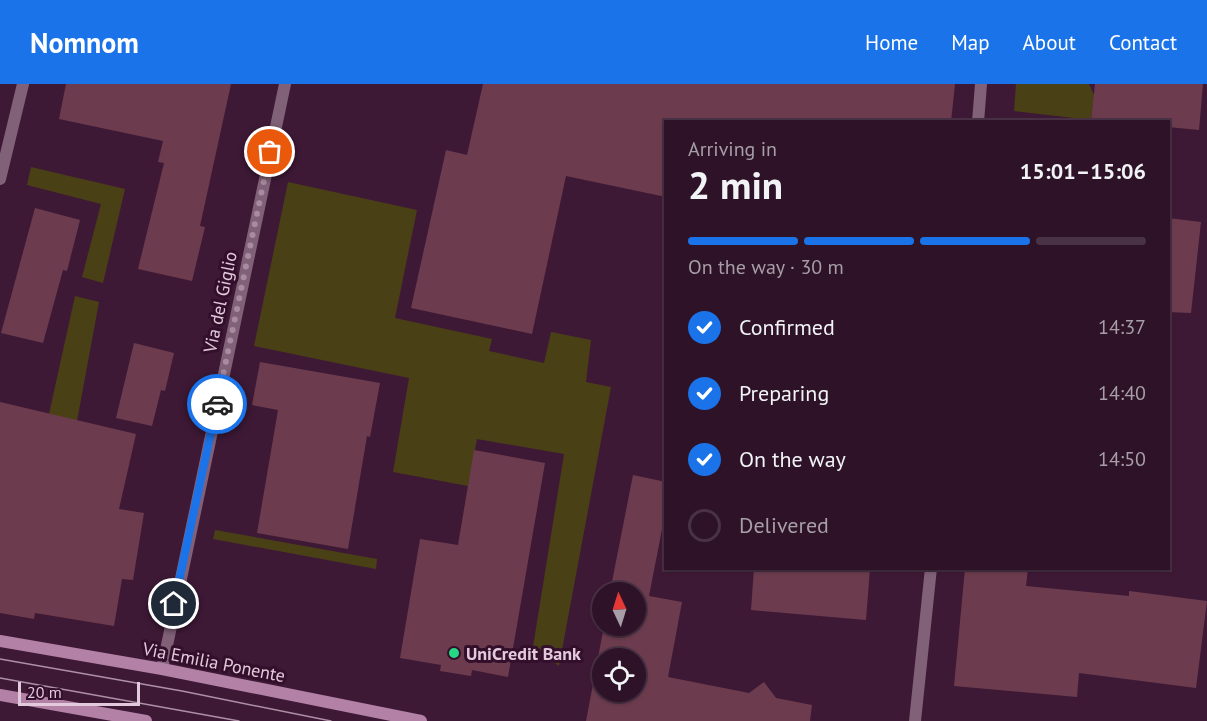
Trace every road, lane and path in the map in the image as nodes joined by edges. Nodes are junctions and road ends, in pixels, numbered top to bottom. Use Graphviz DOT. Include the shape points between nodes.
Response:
graph roads {
  1 [pos="23,84"];
  2 [pos="285,84"];
  3 [pos="981,84"];
  4 [pos="978,120"];
  5 [pos="0,179"];
  6 [pos="932,570"];
  7 [pos="0,641"];
  8 [pos="162,669"];
  9 [pos="0,695"];
  10 [pos="146,721"];
  11 [pos="421,721"];
  12 [pos="915,721"];
  1 -- 5 [label="street"];
  2 -- 8 [label="street, Via del Giglio"];
  3 -- 4 [label="street"];
  6 -- 12 [label="street"];
  7 -- 8 [label="main road, Via Emilia Ponente"];
  8 -- 11 [label="main road, Via Emilia Ponente"];
  9 -- 10 [label="main road"];
}
